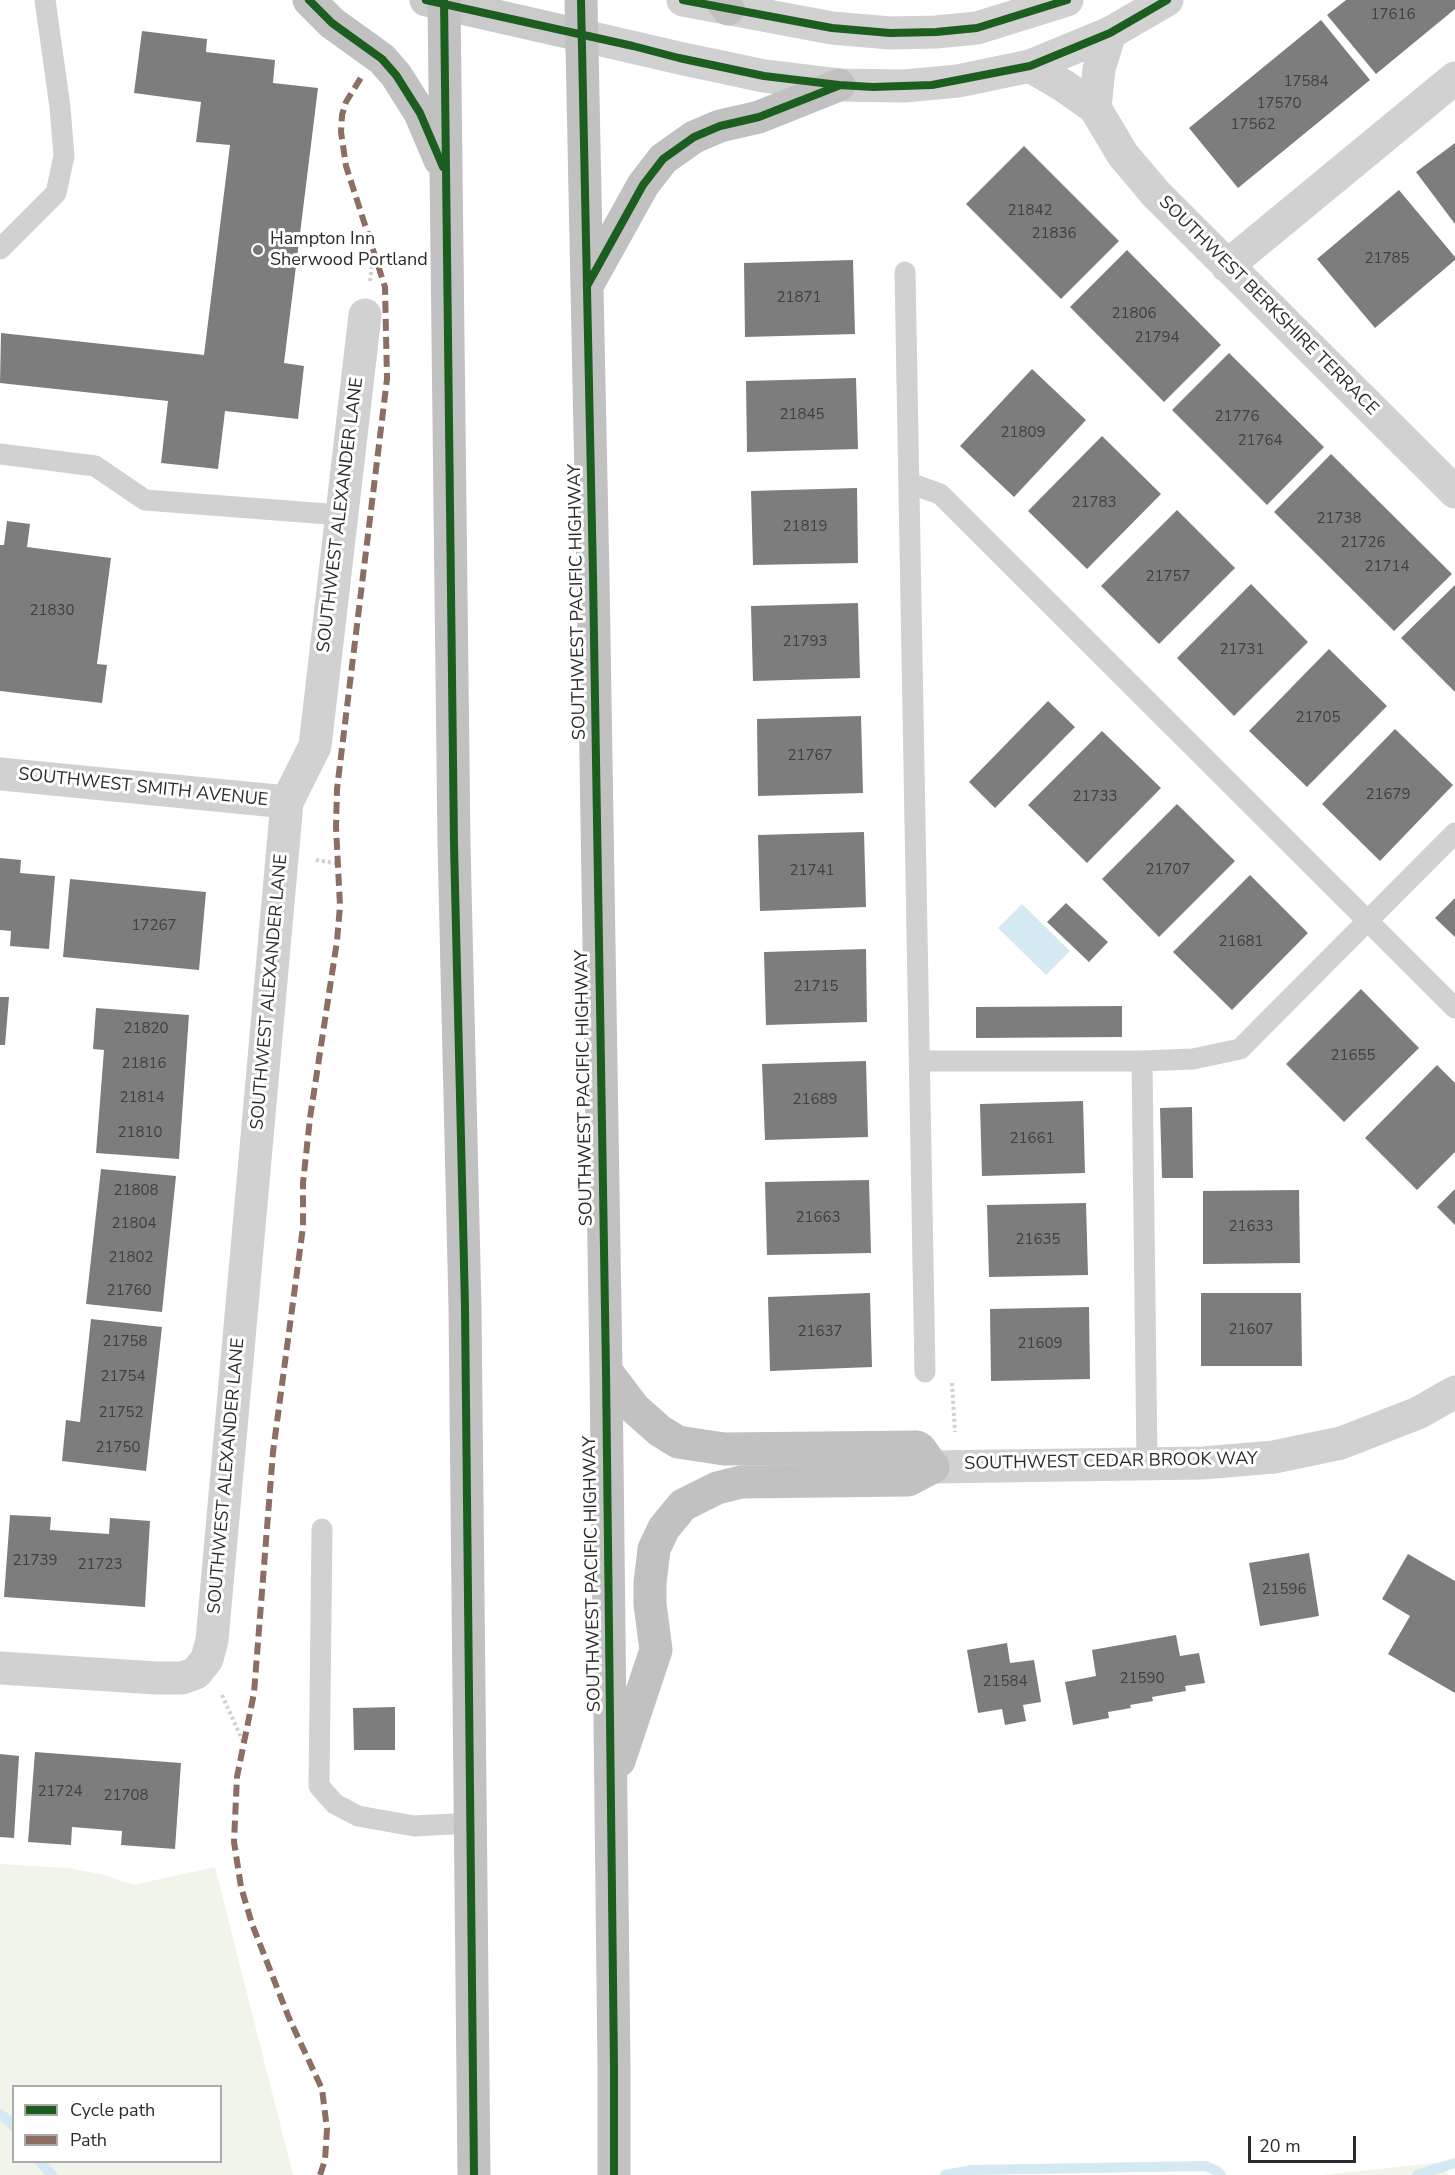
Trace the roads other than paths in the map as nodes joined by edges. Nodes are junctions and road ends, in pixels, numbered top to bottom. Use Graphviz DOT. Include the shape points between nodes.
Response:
graph roads {
  1 [pos="45,0"];
  2 [pos="309,0"];
  3 [pos="581,0"];
  4 [pos="683,0"];
  5 [pos="1067,0"];
  6 [pos="1167,0"];
  7 [pos="438,1"];
  8 [pos="724,4"];
  9 [pos="1110,33"];
  10 [pos="580,35"];
  11 [pos="1030,66"];
  12 [pos="1455,78"];
  13 [pos="839,86"];
  14 [pos="1095,108"];
  15 [pos="445,173"];
  16 [pos="0,249"];
  17 [pos="1227,266"];
  18 [pos="905,272"];
  19 [pos="587,285"];
  20 [pos="365,315"];
  21 [pos="0,454"];
  22 [pos="909,483"];
  23 [pos="1455,492"];
  24 [pos="341,515"];
  25 [pos="0,774"];
  26 [pos="287,802"];
  27 [pos="1455,833"];
  28 [pos="1367,921"];
  29 [pos="1455,1008"];
  30 [pos="920,1061"];
  31 [pos="1142,1061"];
  32 [pos="606,1371"];
  33 [pos="925,1372"];
  34 [pos="1455,1392"];
  35 [pos="1147,1462"];
  36 [pos="944,1466"];
  37 [pos="322,1529"];
  38 [pos="0,1668"];
  39 [pos="610,1788"];
  40 [pos="472,1823"];
  41 [pos="474,2175"];
  42 [pos="614,2175"];
  1 -- 16 [label="lane" via="64,156 56,193"];
  2 -- 15 [label="highway" via="396,75 420,113"];
  3 -- 10 [label="highway, SOUTHWEST PACIFIC HIGHWAY"];
  4 -- 8 [label="street"];
  5 -- 8 [label="street" via="977,28 890,33 832,28"];
  6 -- 9 [label="street"];
  7 -- 10 [label="main road"];
  7 -- 15 [label="highway"];
  9 -- 11 [label="street"];
  9 -- 14 [label="street" via="1099,69"];
  10 -- 13 [label="street" via="764,76"];
  10 -- 19 [label="highway, SOUTHWEST PACIFIC HIGHWAY"];
  11 -- 13 [label="street" via="932,85"];
  11 -- 14 [label="street, SOUTHWEST BERKSHIRE TERRACE"];
  12 -- 17 [label="street"];
  13 -- 19 [label="highway" via="759,117 720,126 694,137 663,159 643,185"];
  14 -- 17 [label="street, SOUTHWEST BERKSHIRE TERRACE" via="1137,174"];
  15 -- 40 [label="highway"];
  17 -- 23 [label="street, SOUTHWEST BERKSHIRE TERRACE"];
  18 -- 22 [label="lane"];
  19 -- 32 [label="highway, SOUTHWEST PACIFIC HIGHWAY"];
  20 -- 24 [label="street, SOUTHWEST ALEXANDER LANE"];
  21 -- 24 [label="lane" via="95,466 145,500"];
  22 -- 28 [label="lane" via="939,494"];
  22 -- 30 [label="lane"];
  24 -- 26 [label="street, SOUTHWEST ALEXANDER LANE" via="315,746"];
  25 -- 26 [label="street, SOUTHWEST SMITH AVENUE"];
  26 -- 38 [label="street, SOUTHWEST ALEXANDER LANE" via="212,1640 201,1666 182,1678"];
  27 -- 28 [label="lane"];
  28 -- 29 [label="lane"];
  28 -- 31 [label="lane" via="1240,1049 1193,1059"];
  30 -- 31 [label="lane"];
  30 -- 33 [label="lane"];
  31 -- 35 [label="lane"];
  32 -- 36 [label="highway" via="634,1408 678,1442 724,1449 917,1447"];
  32 -- 39 [label="highway, SOUTHWEST PACIFIC HIGHWAY"];
  34 -- 35 [label="street, SOUTHWEST CEDAR BROOK WAY" via="1392,1425 1314,1450 1245,1461"];
  35 -- 36 [label="street, SOUTHWEST CEDAR BROOK WAY"];
  36 -- 39 [label="highway" via="908,1480 741,1482 717,1488 683,1505 664,1528 654,1549 650,1604 656,1650"];
  37 -- 40 [label="lane" via="319,1786 335,1804 358,1816 414,1826"];
  39 -- 42 [label="highway, SOUTHWEST PACIFIC HIGHWAY"];
  40 -- 41 [label="highway"];
}
